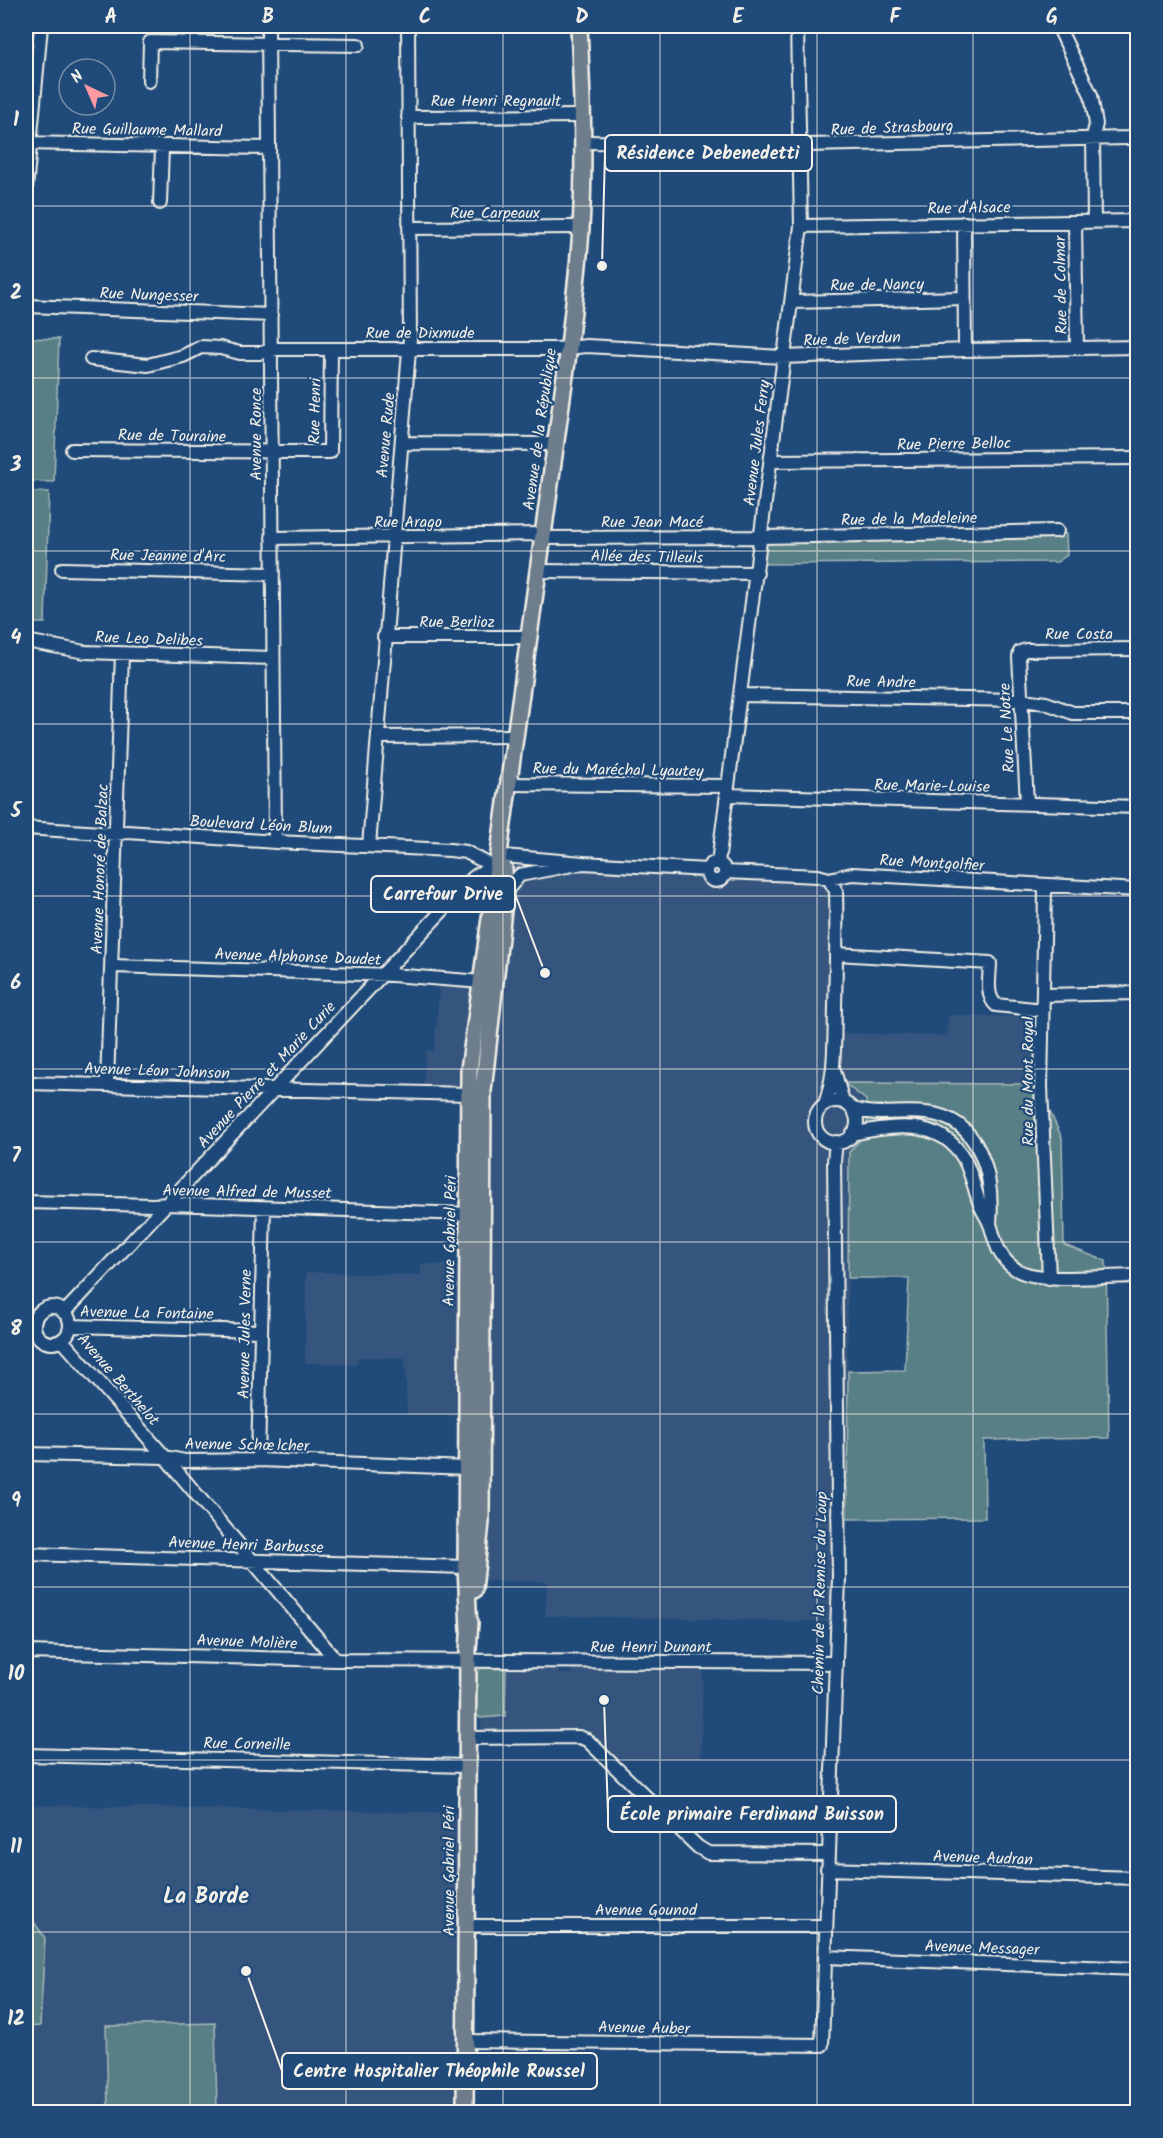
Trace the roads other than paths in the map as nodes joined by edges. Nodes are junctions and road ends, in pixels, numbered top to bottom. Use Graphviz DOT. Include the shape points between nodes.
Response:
graph roads {
  1 [pos="41,26"];
  2 [pos="268,26"];
  3 [pos="408,26"];
  4 [pos="579,26"];
  5 [pos="797,26"];
  6 [pos="1058,26"];
  7 [pos="268,44"];
  8 [pos="358,45"];
  9 [pos="149,81"];
  10 [pos="583,116"];
  11 [pos="408,117"];
  12 [pos="1137,135"];
  13 [pos="1093,137"];
  14 [pos="584,142"];
  15 [pos="28,143"];
  16 [pos="799,144"];
  17 [pos="162,147"];
  18 [pos="268,148"];
  19 [pos="26,189"];
  20 [pos="160,203"];
  21 [pos="1137,220"];
  22 [pos="1094,222"];
  23 [pos="964,223"];
  24 [pos="1076,223"];
  25 [pos="801,226"];
  26 [pos="581,227"];
  27 [pos="409,228"];
  28 [pos="963,298"];
  29 [pos="792,302"];
  30 [pos="26,306"];
  31 [pos="271,315"];
  32 [pos="569,346"];
  33 [pos="1077,347"];
  34 [pos="1137,347"];
  35 [pos="332,349"];
  36 [pos="409,349"];
  37 [pos="271,350"];
  38 [pos="965,350"];
  39 [pos="783,357"];
  40 [pos="91,359"];
  41 [pos="402,443"];
  42 [pos="556,444"];
  43 [pos="72,450"];
  44 [pos="272,452"];
  45 [pos="1137,458"];
  46 [pos="771,461"];
  47 [pos="1057,531"];
  48 [pos="543,536"];
  49 [pos="762,537"];
  50 [pos="272,538"];
  51 [pos="393,538"];
  52 [pos="62,569"];
  53 [pos="538,571"];
  54 [pos="757,573"];
  55 [pos="273,574"];
  56 [pos="384,637"];
  57 [pos="529,637"];
  58 [pos="26,641"];
  59 [pos="1137,649"];
  60 [pos="1020,652"];
  61 [pos="122,654"];
  62 [pos="273,658"];
  63 [pos="740,694"];
  64 [pos="1022,700"];
  65 [pos="1137,713"];
  66 [pos="515,736"];
  67 [pos="378,737"];
  68 [pos="509,784"];
  69 [pos="727,791"];
  70 [pos="1027,803"];
  71 [pos="1137,807"];
  72 [pos="26,828"];
  73 [pos="116,834"];
  74 [pos="276,842"];
  75 [pos="369,846"];
  76 [pos="466,852"];
  77 [pos="497,860"];
  78 [pos="583,862"];
  79 [pos="721,867"];
  80 [pos="473,878"];
  81 [pos="829,879"];
  82 [pos="1048,886"];
  83 [pos="1137,890"];
  84 [pos="505,892"];
  85 [pos="836,954"];
  86 [pos="112,966"];
  87 [pos="381,975"];
  88 [pos="482,982"];
  89 [pos="1137,993"];
  90 [pos="1044,995"];
  91 [pos="1043,1010"];
  92 [pos="833,1069"];
  93 [pos="26,1083"];
  94 [pos="107,1084"];
  95 [pos="275,1089"];
  96 [pos="468,1094"];
  97 [pos="825,1104"];
  98 [pos="848,1106"];
  99 [pos="852,1134"];
  100 [pos="836,1142"];
  101 [pos="26,1202"];
  102 [pos="168,1204"];
  103 [pos="264,1209"];
  104 [pos="468,1214"];
  105 [pos="990,1224"];
  106 [pos="1137,1276"];
  107 [pos="1048,1278"];
  108 [pos="64,1313"];
  109 [pos="30,1325"];
  110 [pos="70,1326"];
  111 [pos="260,1331"];
  112 [pos="62,1340"];
  113 [pos="26,1454"];
  114 [pos="165,1457"];
  115 [pos="258,1460"];
  116 [pos="468,1468"];
  117 [pos="26,1554"];
  118 [pos="251,1560"];
  119 [pos="466,1567"];
  120 [pos="469,1630"];
  121 [pos="26,1652"];
  122 [pos="336,1660"];
  123 [pos="467,1661"];
  124 [pos="835,1663"];
  125 [pos="468,1738"];
  126 [pos="26,1755"];
  127 [pos="467,1766"];
  128 [pos="828,1854"];
  129 [pos="827,1869"];
  130 [pos="1137,1878"];
  131 [pos="466,1926"];
  132 [pos="826,1926"];
  133 [pos="825,1957"];
  134 [pos="1137,1969"];
  135 [pos="465,2041"];
  136 [pos="822,2045"];
  137 [pos="465,2112"];
  1 -- 15 [label="street"];
  2 -- 7 [label="street, Avenue Ronce"];
  3 -- 11 [label="street, Avenue Rude"];
  4 -- 10 [label="main road, Avenue de la République"];
  5 -- 16 [label="street, Avenue Jules Ferry"];
  6 -- 13 [label="street" via="1091,95 1096,123"];
  7 -- 8 [label="street"];
  7 -- 9 [label="street" via="150,42"];
  7 -- 18 [label="street, Avenue Ronce"];
  10 -- 11 [label="street, Rue Henri Regnault"];
  10 -- 14 [label="main road, Avenue de la République"];
  11 -- 27 [label="street, Avenue Rude"];
  12 -- 13 [label="street, Rue de Strasbourg"];
  13 -- 16 [label="street, Rue de Strasbourg"];
  13 -- 22 [label="street"];
  14 -- 16 [label="street, Rue de Strasbourg"];
  14 -- 26 [label="main road, Avenue de la République"];
  15 -- 17 [label="street, Rue Guillaume Mallard"];
  15 -- 19 [label="street"];
  16 -- 25 [label="street, Avenue Jules Ferry"];
  17 -- 18 [label="street, Rue Guillaume Mallard"];
  17 -- 20 [label="street"];
  18 -- 31 [label="street, Avenue Ronce"];
  21 -- 22 [label="street, Rue d'Alsace"];
  22 -- 24 [label="street, Rue d'Alsace"];
  23 -- 24 [label="street, Rue d'Alsace"];
  23 -- 25 [label="street, Rue d'Alsace"];
  23 -- 28 [label="street"];
  24 -- 33 [label="street, Rue de Colmar"];
  25 -- 29 [label="street, Avenue Jules Ferry"];
  26 -- 27 [label="street, Rue Carpeaux"];
  26 -- 32 [label="main road, Avenue de la République"];
  27 -- 36 [label="street, Avenue Rude"];
  28 -- 29 [label="street, Rue de Nancy"];
  28 -- 38 [label="street"];
  29 -- 39 [label="street, Avenue Jules Ferry"];
  30 -- 31 [label="street, Rue Nungesser"];
  31 -- 37 [label="street, Avenue Ronce"];
  32 -- 36 [label="street, Rue de Dixmude"];
  32 -- 39 [label="street, Rue de Verdun"];
  32 -- 42 [label="main road, Avenue de la République"];
  33 -- 34 [label="street, Rue de Verdun"];
  33 -- 38 [label="street, Rue de Verdun"];
  35 -- 36 [label="street, Rue de Dixmude"];
  35 -- 37 [label="street, Rue de Dixmude"];
  35 -- 44 [label="street, Rue Henri" via="330,452"];
  36 -- 41 [label="street, Avenue Rude"];
  37 -- 40 [label="street, Rue de Dixmude" via="260,353 201,347 148,365"];
  37 -- 44 [label="street, Avenue Ronce"];
  38 -- 39 [label="street, Rue de Verdun"];
  39 -- 46 [label="street, Avenue Jules Ferry"];
  41 -- 42 [label="street"];
  41 -- 51 [label="street, Avenue Rude"];
  42 -- 48 [label="main road, Avenue de la République"];
  43 -- 44 [label="street, Rue de Touraine"];
  44 -- 50 [label="street, Avenue Ronce"];
  45 -- 46 [label="street, Rue Pierre Belloc"];
  46 -- 49 [label="street, Avenue Jules Ferry"];
  47 -- 49 [label="street, Rue de la Madeleine"];
  48 -- 49 [label="street, Rue Jean Macé"];
  48 -- 51 [label="street, Rue Arago"];
  48 -- 53 [label="main road, Avenue de la République"];
  49 -- 54 [label="street, Avenue Jules Ferry"];
  50 -- 51 [label="street, Rue Arago"];
  50 -- 55 [label="street, Avenue Ronce"];
  51 -- 56 [label="street, Avenue Rude"];
  52 -- 55 [label="street, Rue Jeanne d'Arc"];
  53 -- 54 [label="street, Allée des Tilleuls"];
  53 -- 57 [label="main road, Avenue de la République"];
  54 -- 63 [label="street, Avenue Jules Ferry"];
  55 -- 62 [label="street, Avenue Ronce"];
  56 -- 57 [label="street, Rue Berlioz"];
  56 -- 67 [label="street, Avenue Rude"];
  57 -- 66 [label="main road, Avenue de la République"];
  58 -- 61 [label="street, Rue Leo Delibes"];
  59 -- 60 [label="street, Rue Costa"];
  60 -- 64 [label="street, Rue Le Notre"];
  61 -- 62 [label="street, Rue Leo Delibes"];
  61 -- 73 [label="street, Avenue Honoré de Balzac"];
  62 -- 74 [label="street, Avenue Ronce"];
  63 -- 64 [label="street, Rue Andre"];
  63 -- 69 [label="street, Avenue Jules Ferry"];
  64 -- 65 [label="street, Rue Andre" via="1046,703 1073,714"];
  64 -- 70 [label="street, Rue Le Notre"];
  66 -- 67 [label="street"];
  66 -- 68 [label="main road, Avenue de la République"];
  67 -- 75 [label="street, Avenue Rude"];
  68 -- 69 [label="street, Rue du Maréchal Lyautey"];
  68 -- 77 [label="main road, Avenue de la République"];
  69 -- 70 [label="street, Rue Marie-Louise"];
  69 -- 79 [label="street, Avenue Jules Ferry"];
  70 -- 71 [label="street, Rue Marie-Louise"];
  72 -- 73 [label="street, Boulevard Léon Blum"];
  73 -- 74 [label="street, Boulevard Léon Blum"];
  73 -- 86 [label="street, Avenue Honoré de Balzac"];
  74 -- 75 [label="street, Boulevard Léon Blum"];
  75 -- 76 [label="street, Boulevard Léon Blum"];
  76 -- 77 [label="street, Boulevard Léon Blum"];
  76 -- 80 [label="street" via="472,860"];
  77 -- 78 [label="street"];
  77 -- 80 [label="street, Avenue Pierre et Marie Curie"];
  77 -- 84 [label="main road, Avenue Gabriel Péri"];
  77 -- 88 [label="main road, Avenue Gabriel Péri"];
  78 -- 79 [label="street" via="707,870 710,865"];
  78 -- 84 [label="street" via="520,875"];
  79 -- 81 [label="street, Rue Montgolfier"];
  80 -- 87 [label="street, Avenue Pierre et Marie Curie"];
  81 -- 82 [label="street, Rue Montgolfier" via="852,874"];
  81 -- 85 [label="street" via="836,891"];
  82 -- 83 [label="street, Rue Montgolfier"];
  82 -- 90 [label="street, Rue du Mont Royal"];
  84 -- 120 [label="main road, Avenue Gabriel Péri" via="483,1091 481,1522"];
  85 -- 91 [label="street" via="990,963 989,992 996,1005"];
  85 -- 92 [label="street"];
  86 -- 87 [label="street, Avenue Alphonse Daudet"];
  86 -- 94 [label="street, Avenue Honoré de Balzac"];
  87 -- 88 [label="street, Avenue Alphonse Daudet"];
  87 -- 95 [label="street, Avenue Pierre et Marie Curie"];
  88 -- 96 [label="main road, Avenue Gabriel Péri"];
  89 -- 90 [label="street"];
  90 -- 91 [label="street, Rue du Mont Royal"];
  91 -- 107 [label="street, Rue du Mont Royal" via="1041,1086"];
  92 -- 97 [label="street"];
  92 -- 98 [label="street"];
  93 -- 94 [label="street, Avenue Léon Johnson"];
  94 -- 95 [label="street, Avenue Léon Johnson"];
  95 -- 96 [label="street, Avenue Léon Johnson"];
  95 -- 102 [label="street, Avenue Pierre et Marie Curie"];
  96 -- 104 [label="main road, Avenue Gabriel Péri"];
  97 -- 98 [label="street"];
  97 -- 100 [label="street" via="816,1116 816,1127 826,1140"];
  98 -- 99 [label="street" via="857,1122"];
  98 -- 105 [label="street" via="868,1114 931,1113 964,1129 980,1150 987,1169 992,1203"];
  99 -- 100 [label="street"];
  99 -- 105 [label="street" via="918,1127 942,1135 964,1159"];
  100 -- 124 [label="street, Chemin de la Remise du Loup"];
  101 -- 102 [label="street, Avenue Alfred de Musset"];
  102 -- 103 [label="street, Avenue Alfred de Musset"];
  102 -- 108 [label="street, Avenue Pierre et Marie Curie"];
  103 -- 104 [label="street, Avenue Alfred de Musset"];
  103 -- 111 [label="street, Avenue Jules Verne"];
  104 -- 116 [label="main road, Avenue Gabriel Péri"];
  105 -- 107 [label="street" via="999,1252 1012,1267"];
  106 -- 107 [label="street"];
  108 -- 109 [label="street" via="46,1308"];
  108 -- 110 [label="street"];
  109 -- 112 [label="street" via="42,1341"];
  110 -- 111 [label="street, Avenue La Fontaine"];
  110 -- 112 [label="street"];
  111 -- 115 [label="street, Avenue Jules Verne"];
  112 -- 114 [label="street, Avenue Berthelot"];
  113 -- 114 [label="street, Avenue Schœlcher"];
  114 -- 115 [label="street, Avenue Schœlcher" via="185,1461"];
  114 -- 118 [label="street, Avenue Berthelot"];
  115 -- 116 [label="street, Avenue Schœlcher"];
  116 -- 119 [label="main road, Avenue Gabriel Péri"];
  117 -- 118 [label="street, Avenue Henri Barbusse"];
  118 -- 119 [label="street, Avenue Henri Barbusse"];
  118 -- 122 [label="street, Avenue Berthelot"];
  119 -- 120 [label="main road, Avenue Gabriel Péri"];
  120 -- 123 [label="main road, Avenue Gabriel Péri"];
  121 -- 122 [label="street, Avenue Molière"];
  122 -- 123 [label="street, Avenue Molière"];
  123 -- 124 [label="street, Rue Henri Dunant"];
  123 -- 125 [label="main road, Avenue Gabriel Péri"];
  124 -- 128 [label="street, Chemin de la Remise du Loup"];
  125 -- 127 [label="main road, Avenue Gabriel Péri"];
  125 -- 128 [label="street" via="587,1740 708,1853"];
  126 -- 127 [label="street, Rue Corneille"];
  127 -- 131 [label="main road, Avenue Gabriel Péri"];
  128 -- 129 [label="street, Chemin de la Remise du Loup"];
  129 -- 130 [label="street, Avenue Audran"];
  129 -- 132 [label="street, Chemin de la Remise du Loup"];
  131 -- 132 [label="street, Avenue Gounod"];
  131 -- 135 [label="main road, Avenue Gabriel Péri"];
  132 -- 133 [label="street, Chemin de la Remise du Loup"];
  133 -- 134 [label="street, Avenue Messager"];
  133 -- 136 [label="street, Chemin de la Remise du Loup"];
  135 -- 136 [label="street, Avenue Auber"];
  135 -- 137 [label="main road, Avenue Gabriel Péri"];
}
